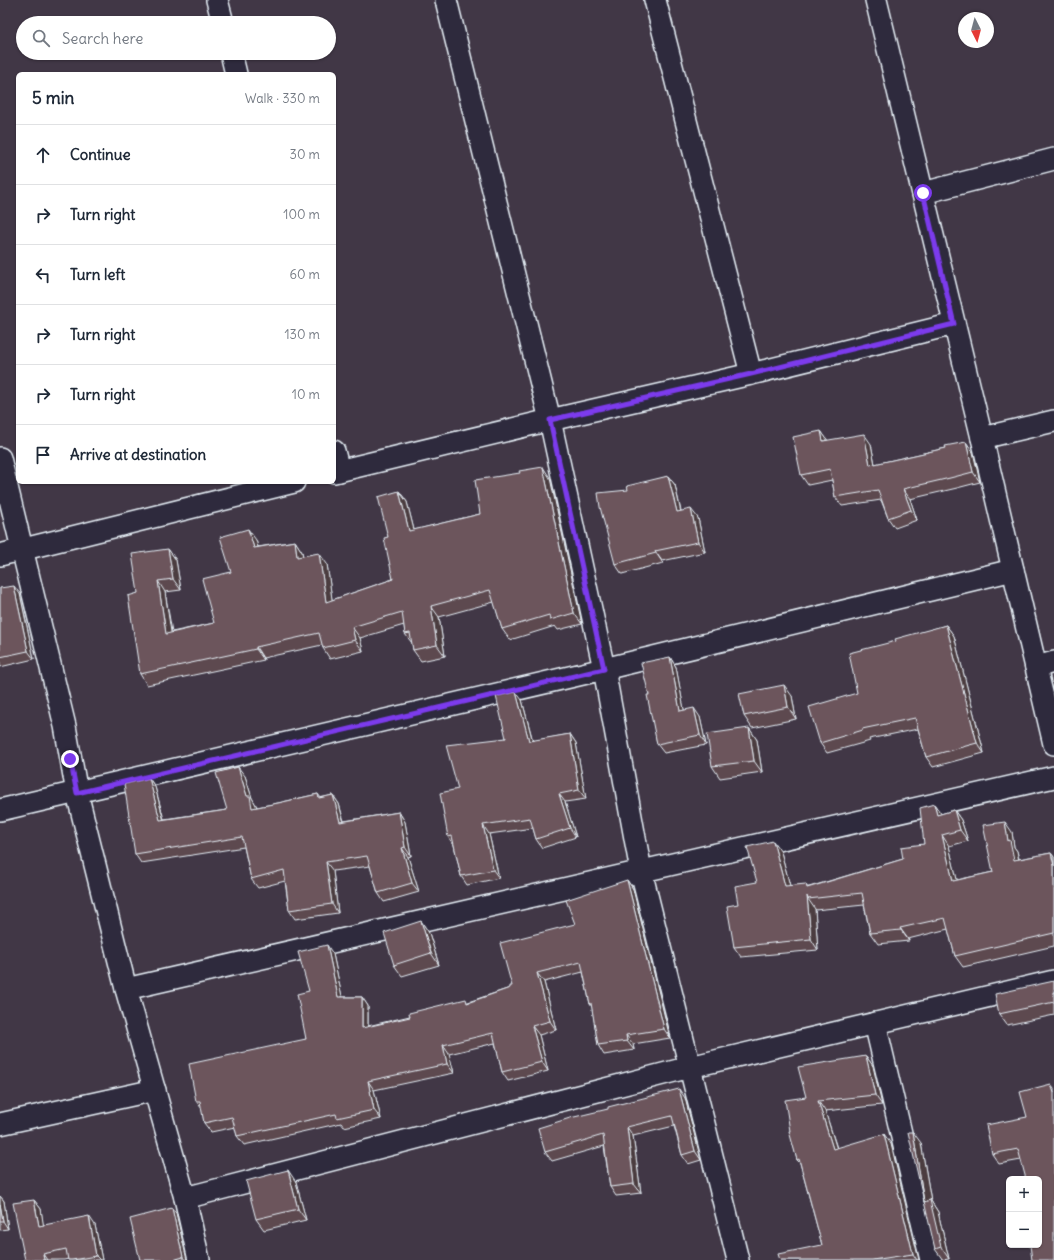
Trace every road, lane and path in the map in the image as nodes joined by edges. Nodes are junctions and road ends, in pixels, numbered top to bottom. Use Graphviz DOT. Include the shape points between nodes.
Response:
graph roads {
  1 [pos="217,0"];
  2 [pos="446,0"];
  3 [pos="655,0"];
  4 [pos="876,0"];
  5 [pos="221,16"];
  6 [pos="233,60"];
  7 [pos="236,72"];
  8 [pos="1054,159"];
  9 [pos="923,193"];
  10 [pos="954,324"];
  11 [pos="751,374"];
  12 [pos="550,420"];
  13 [pos="1054,421"];
  14 [pos="982,438"];
  15 [pos="0,458"];
  16 [pos="336,465"];
  17 [pos="286,484"];
  18 [pos="22,550"];
  19 [pos="0,555"];
  20 [pos="1013,570"];
  21 [pos="1045,664"];
  22 [pos="604,669"];
  23 [pos="1054,744"];
  24 [pos="1054,777"];
  25 [pos="77,793"];
  26 [pos="0,810"];
  27 [pos="641,871"];
  28 [pos="1054,981"];
  29 [pos="126,989"];
  30 [pos="875,1024"];
  31 [pos="690,1066"];
  32 [pos="155,1090"];
  33 [pos="0,1124"];
  34 [pos="185,1198"];
  35 [pos="199,1260"];
  36 [pos="738,1260"];
  37 [pos="931,1260"];
  1 -- 5 [label="street"];
  2 -- 12 [label="street"];
  3 -- 11 [label="street"];
  4 -- 9 [label="street"];
  6 -- 7 [label="street"];
  8 -- 9 [label="street"];
  9 -- 10 [label="street"];
  10 -- 11 [label="street"];
  10 -- 14 [label="street"];
  11 -- 12 [label="street"];
  12 -- 16 [label="street"];
  12 -- 22 [label="street"];
  13 -- 14 [label="street"];
  14 -- 20 [label="street"];
  15 -- 18 [label="street"];
  17 -- 18 [label="street"];
  18 -- 19 [label="street"];
  18 -- 25 [label="street" via="65,726"];
  20 -- 21 [label="street"];
  20 -- 22 [label="street"];
  21 -- 23 [label="street"];
  22 -- 25 [label="street"];
  22 -- 27 [label="street"];
  24 -- 27 [label="street"];
  25 -- 26 [label="street"];
  25 -- 29 [label="street"];
  27 -- 29 [label="street"];
  27 -- 31 [label="street"];
  28 -- 30 [label="street"];
  29 -- 32 [label="street"];
  30 -- 31 [label="street"];
  30 -- 37 [label="street"];
  31 -- 34 [label="street"];
  31 -- 36 [label="street"];
  32 -- 33 [label="street"];
  32 -- 34 [label="street"];
  34 -- 35 [label="street"];
}
